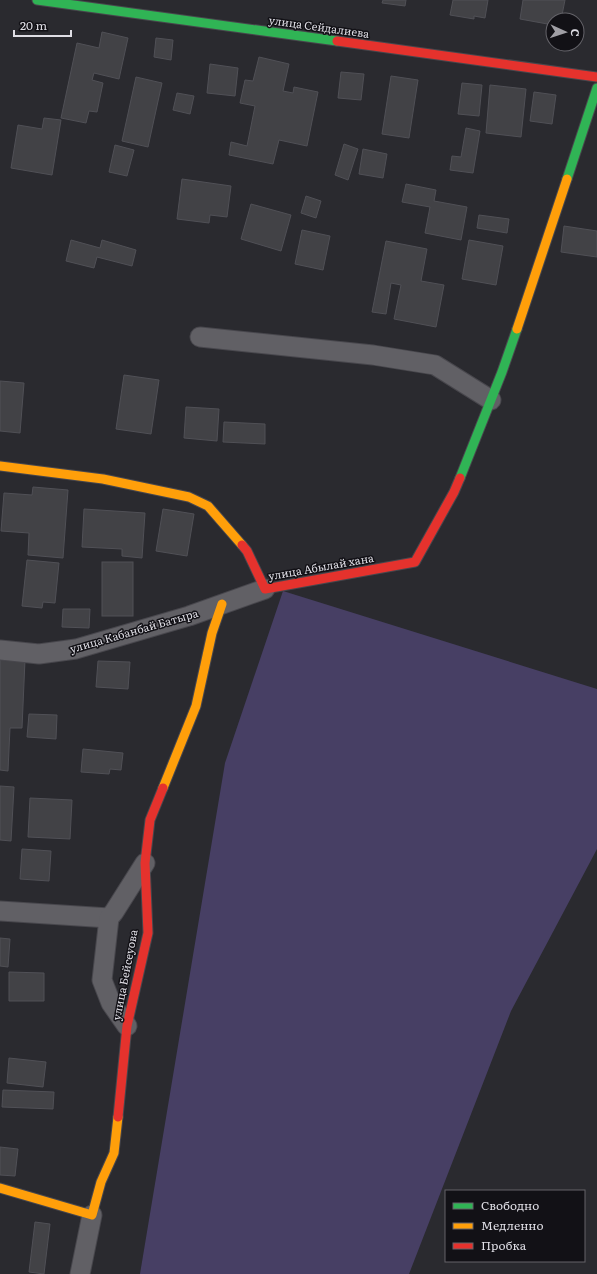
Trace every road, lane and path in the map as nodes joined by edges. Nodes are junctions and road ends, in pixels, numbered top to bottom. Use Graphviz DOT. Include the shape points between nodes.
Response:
graph roads {
  1 [pos="37,0"];
  2 [pos="597,77"];
  3 [pos="597,88"];
  4 [pos="200,337"];
  5 [pos="491,400"];
  6 [pos="0,466"];
  7 [pos="265,589"];
  8 [pos="222,604"];
  9 [pos="0,650"];
  10 [pos="145,863"];
  11 [pos="0,910"];
  12 [pos="109,918"];
  13 [pos="127,1026"];
  14 [pos="0,1188"];
  15 [pos="92,1215"];
  16 [pos="80,1274"];
  1 -- 2 [label="street, улица Сейдалиева"];
  3 -- 5 [label="street, улица Абылай хана"];
  4 -- 5 [label="street" via="373,355 435,365"];
  5 -- 7 [label="street, улица Абылай хана" via="454,492 415,562"];
  6 -- 7 [label="street, улица Абылай хана" via="103,479 189,497 208,506 247,551"];
  7 -- 8 [label="street, улица Кабанбай Батыра"];
  8 -- 9 [label="street, улица Кабанбай Батыра" via="76,649 39,654"];
  8 -- 10 [label="street, улица Бейсеуова" via="212,633 196,706 150,820"];
  10 -- 12 [label="street"];
  10 -- 13 [label="street, улица Бейсеуова" via="148,933"];
  11 -- 12 [label="street"];
  12 -- 13 [label="street" via="102,980 111,1003"];
  13 -- 15 [label="street, улица Бейсеуова" via="114,1153 101,1182"];
  14 -- 15 [label="street"];
  15 -- 16 [label="street"];
}
